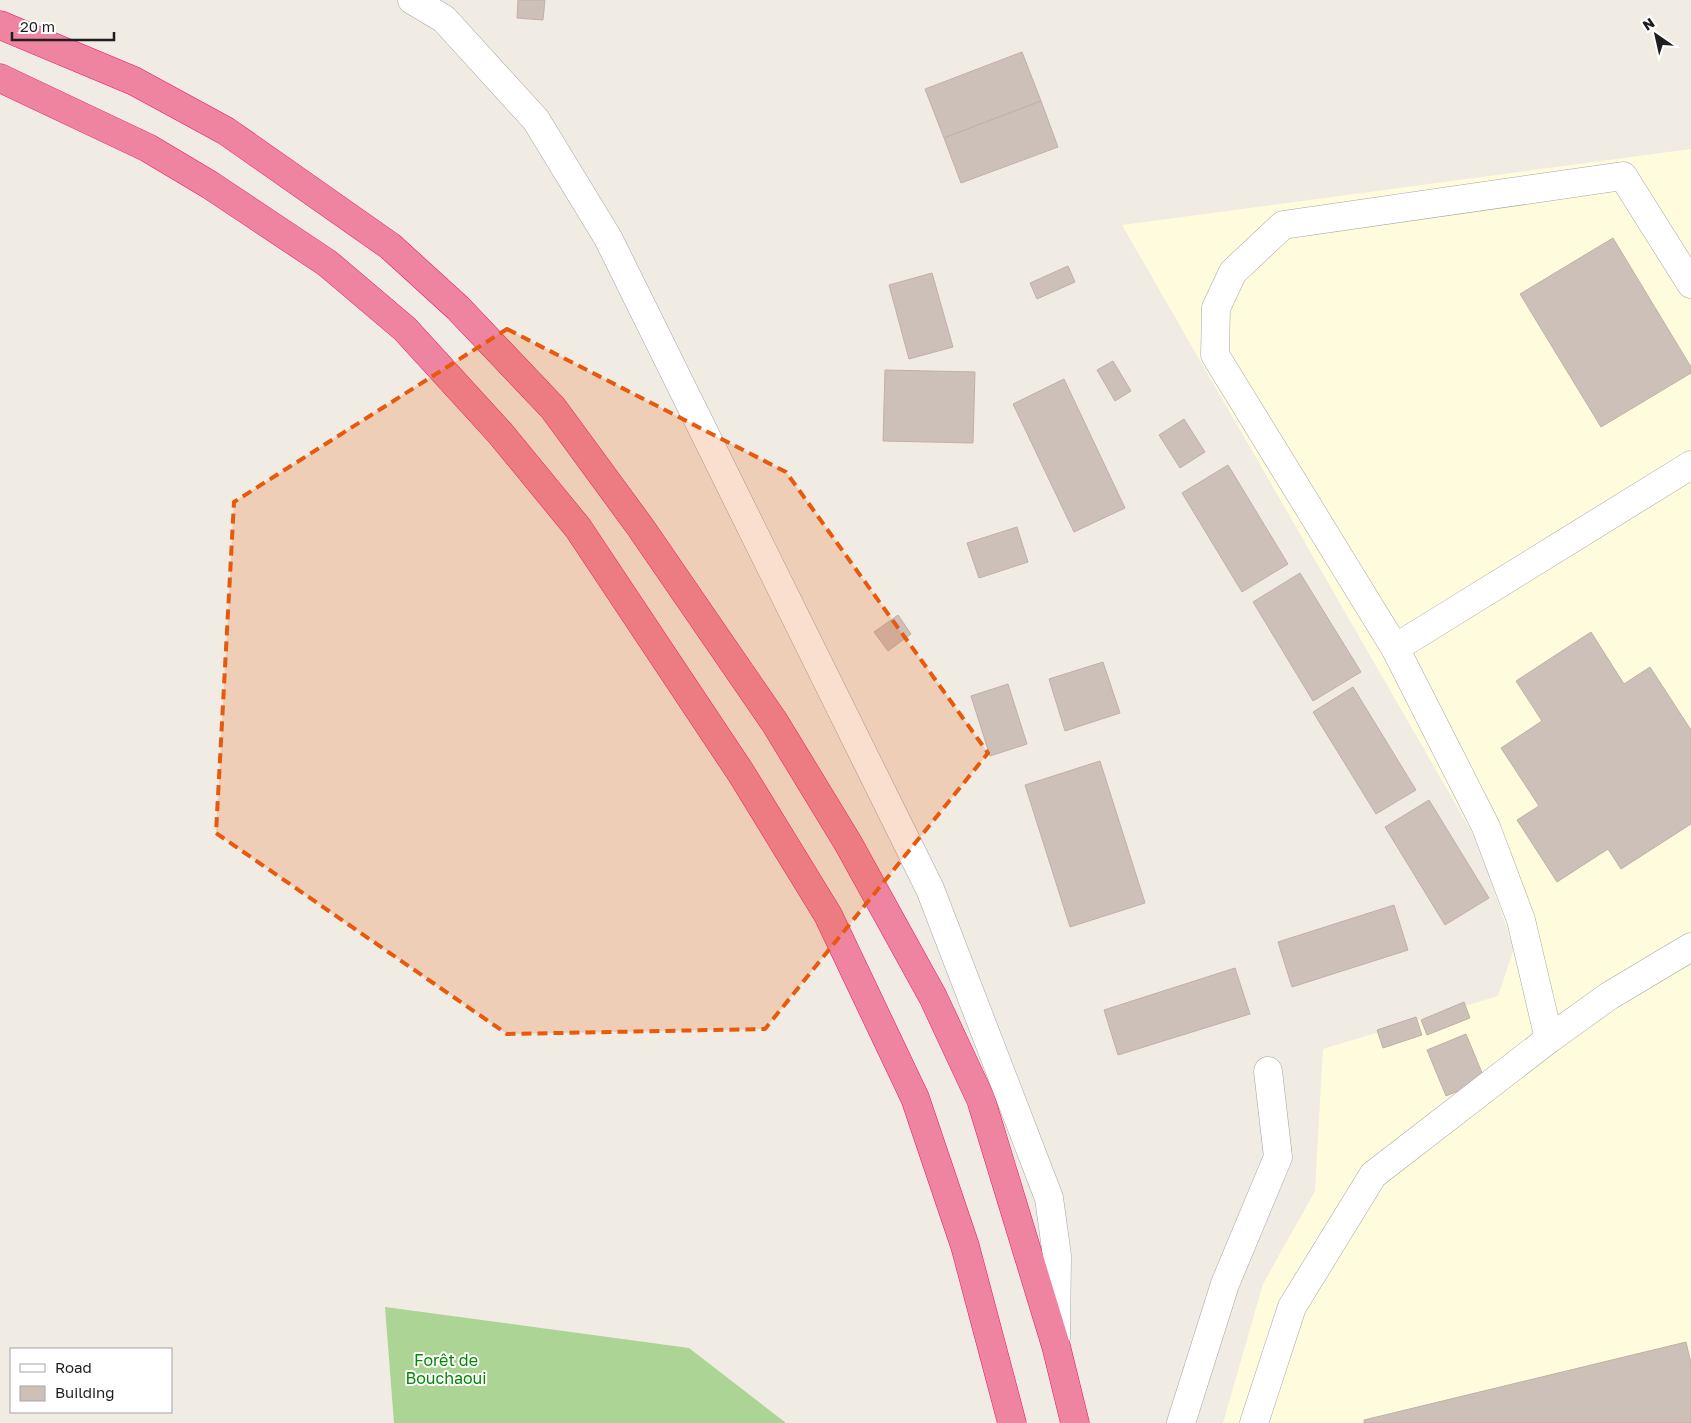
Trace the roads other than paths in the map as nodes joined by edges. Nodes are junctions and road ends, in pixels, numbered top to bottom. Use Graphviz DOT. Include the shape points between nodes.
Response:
graph roads {
  1 [pos="412,0"];
  2 [pos="0,25"];
  3 [pos="0,78"];
  4 [pos="1691,284"];
  5 [pos="1691,465"];
  6 [pos="1395,648"];
  7 [pos="1691,946"];
  8 [pos="1549,1039"];
  9 [pos="1268,1071"];
  10 [pos="1056,1346"];
  11 [pos="1012,1423"];
  12 [pos="1075,1423"];
  13 [pos="1182,1423"];
  14 [pos="1254,1423"];
  1 -- 10 [label="street" via="444,19 536,120 608,238 930,890 1049,1198 1056,1256"];
  2 -- 10 [label="highway" via="134,81 226,131 390,246 458,308 553,408 641,528 775,723 848,843 933,998 981,1100"];
  3 -- 11 [label="highway" via="148,148 327,263 405,329 500,433 578,528 742,773 832,924 915,1098 965,1246"];
  4 -- 6 [label="street" via="1623,176 1283,225 1233,272 1216,308 1214,355"];
  5 -- 6 [label="street"];
  6 -- 8 [label="street" via="1486,827 1521,920"];
  7 -- 8 [label="street" via="1610,996"];
  8 -- 14 [label="street" via="1373,1175 1292,1307"];
  9 -- 13 [label="street" via="1278,1157 1225,1284"];
  10 -- 12 [label="highway"];
}
